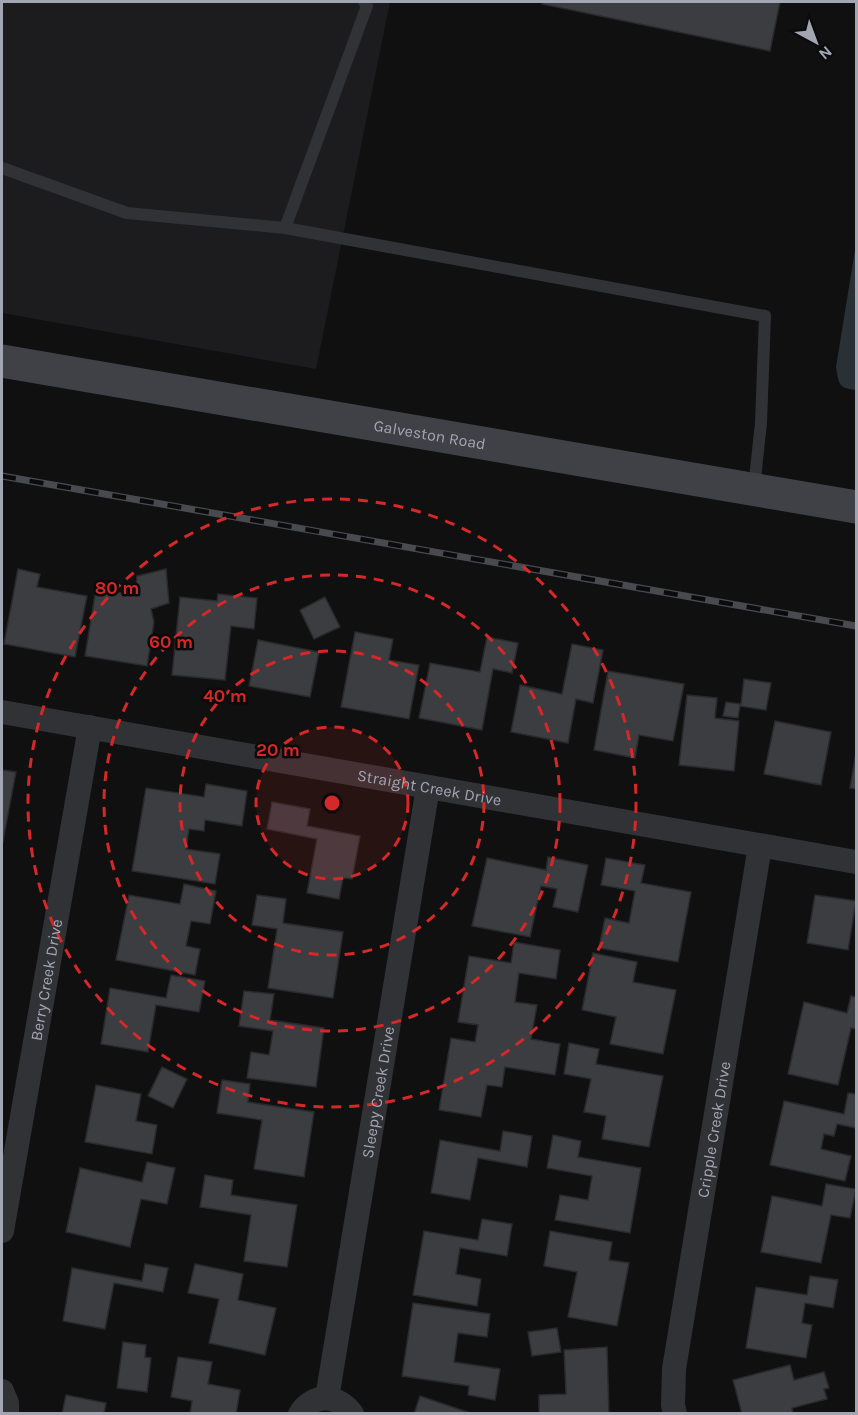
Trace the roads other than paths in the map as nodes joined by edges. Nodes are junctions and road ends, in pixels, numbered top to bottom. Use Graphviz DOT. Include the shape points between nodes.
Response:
graph roads {
  1 [pos="364,2"];
  2 [pos="2,168"];
  3 [pos="285,228"];
  4 [pos="2,361"];
  5 [pos="754,490"];
  6 [pos="856,507"];
  7 [pos="2,712"];
  8 [pos="90,727"];
  9 [pos="428,787"];
  10 [pos="760,846"];
  11 [pos="856,861"];
  12 [pos="2,1231"];
  13 [pos="2,1391"];
  14 [pos="327,1398"];
  15 [pos="7,1413"];
  16 [pos="300,1413"];
  17 [pos="352,1413"];
  18 [pos="675,1413"];
  1 -- 3 [label="lane" via="367,6"];
  2 -- 3 [label="lane" via="127,213"];
  3 -- 5 [label="lane" via="765,316"];
  4 -- 5 [label="main road, Galveston Road"];
  5 -- 6 [label="main road, Galveston Road"];
  7 -- 8 [label="street, Straight Creek Drive"];
  8 -- 9 [label="street, Straight Creek Drive"];
  8 -- 12 [label="street, Berry Creek Drive"];
  9 -- 10 [label="street, Straight Creek Drive"];
  9 -- 14 [label="street, Sleepy Creek Drive"];
  10 -- 11 [label="street, Straight Creek Drive"];
  10 -- 18 [label="street, Cripple Creek Drive" via="674,1369"];
  13 -- 15 [label="street"];
  14 -- 16 [label="street" via="317,1399"];
  14 -- 17 [label="street" via="337,1400"];
}
